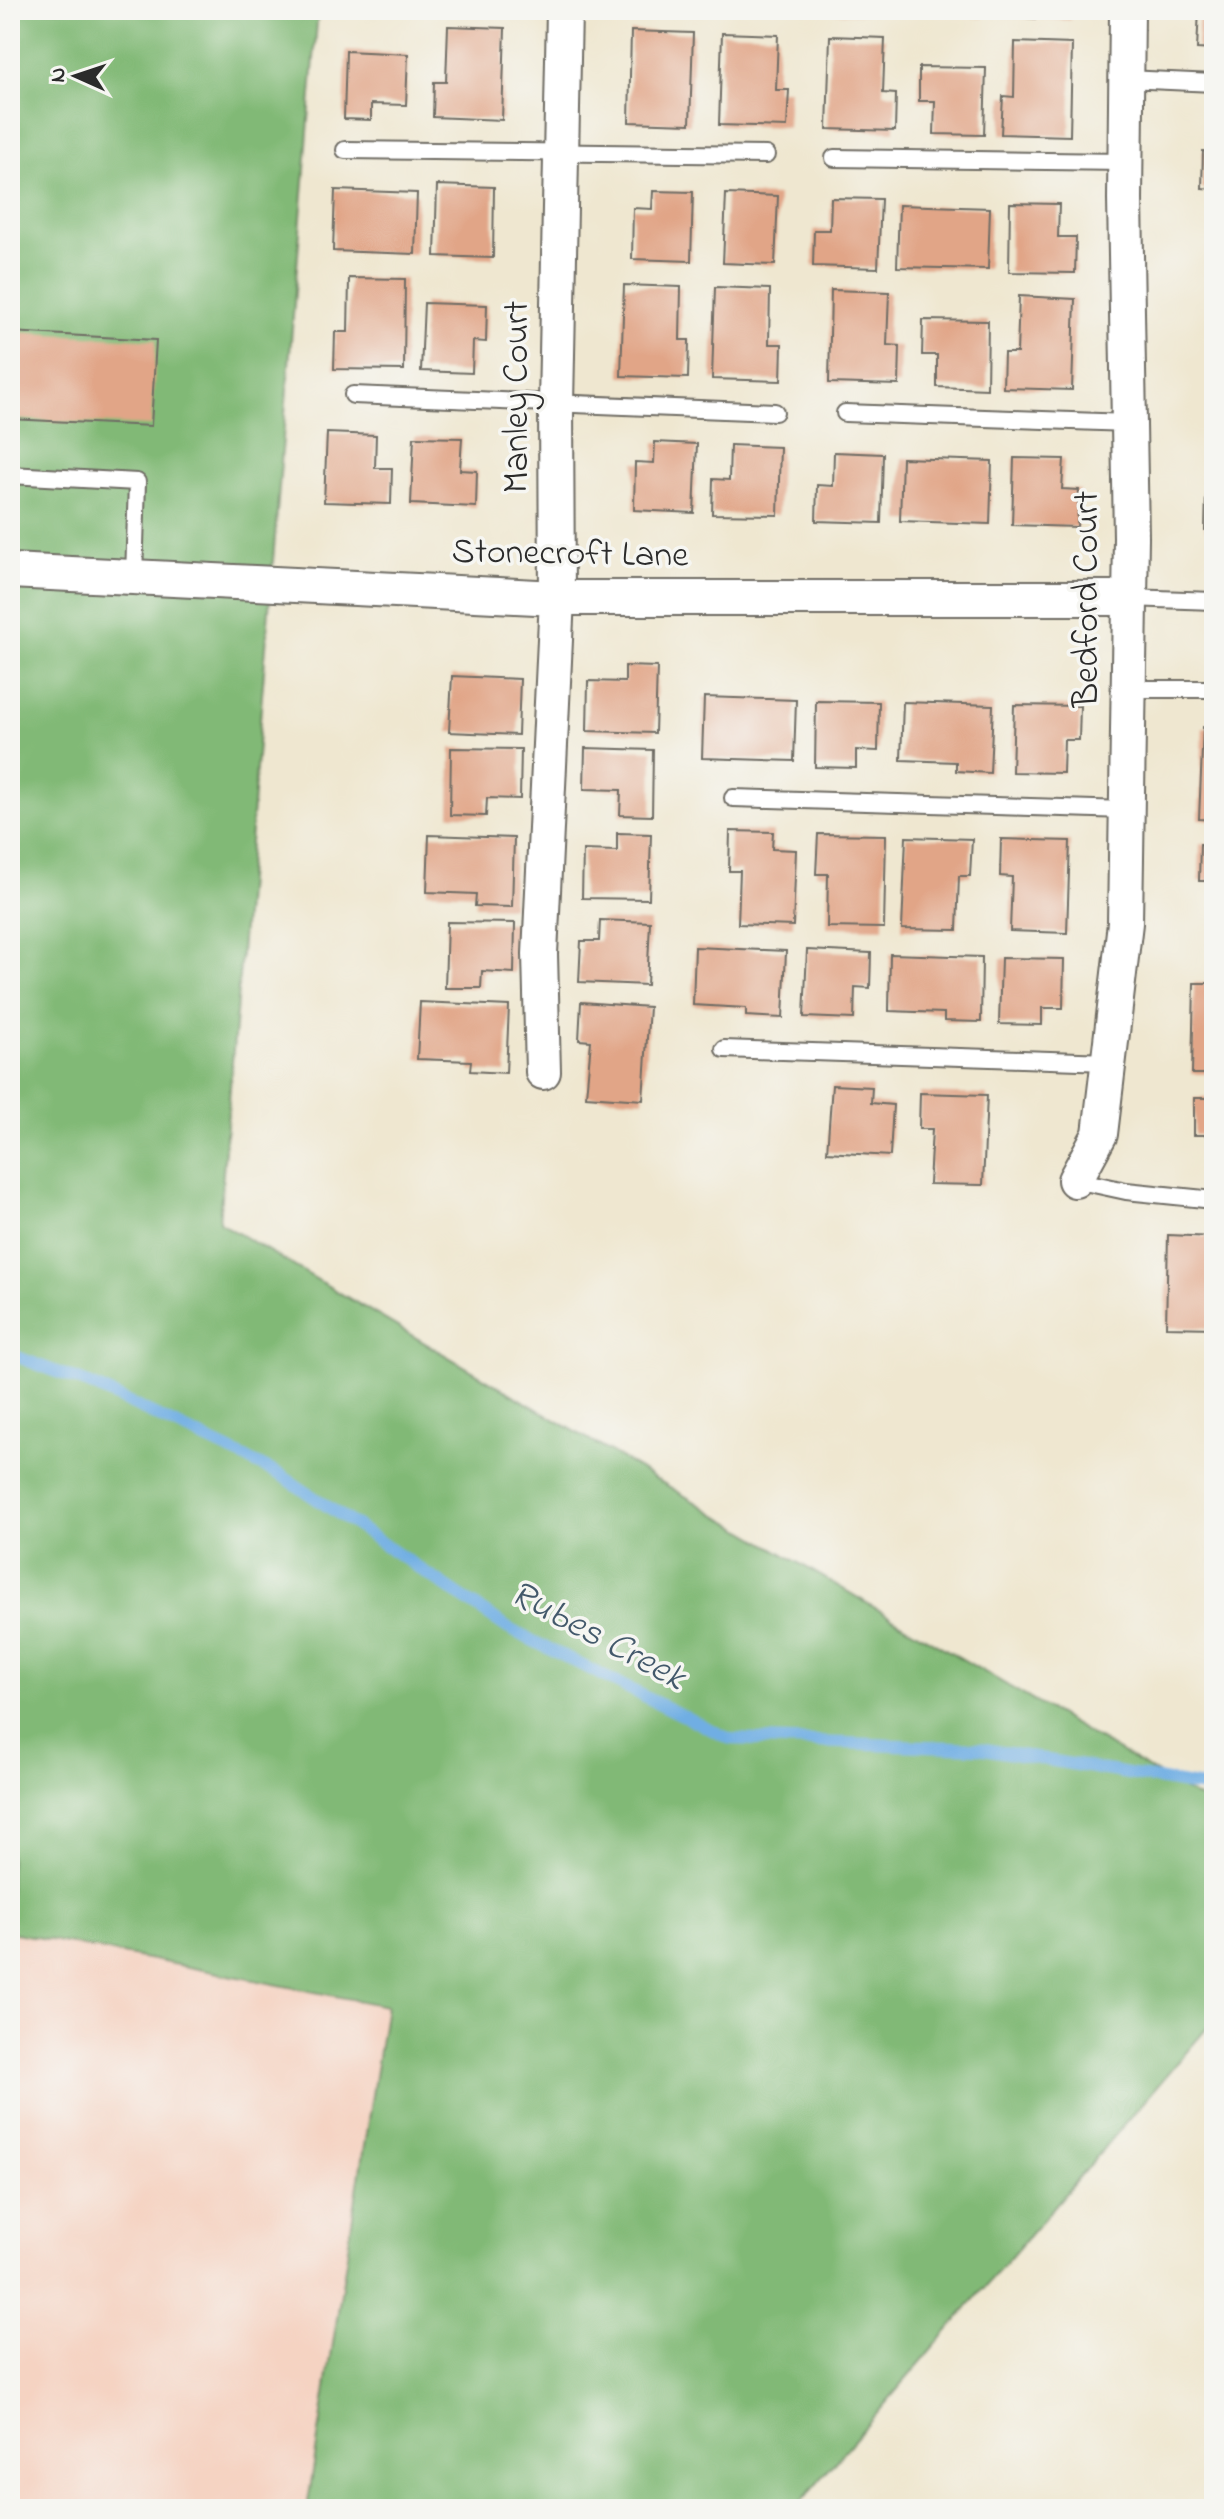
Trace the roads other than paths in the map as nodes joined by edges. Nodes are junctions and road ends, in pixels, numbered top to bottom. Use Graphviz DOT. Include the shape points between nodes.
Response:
graph roads {
  1 [pos="564,10"];
  2 [pos="1127,10"];
  3 [pos="1126,79"];
  4 [pos="1214,83"];
  5 [pos="345,150"];
  6 [pos="561,150"];
  7 [pos="766,155"];
  8 [pos="834,158"];
  9 [pos="1125,162"];
  10 [pos="353,395"];
  11 [pos="556,404"];
  12 [pos="775,412"];
  13 [pos="845,413"];
  14 [pos="1129,423"];
  15 [pos="10,475"];
  16 [pos="10,571"];
  17 [pos="134,577"];
  18 [pos="557,598"];
  19 [pos="1129,598"];
  20 [pos="1214,601"];
  21 [pos="1128,689"];
  22 [pos="1214,689"];
  23 [pos="733,798"];
  24 [pos="1126,810"];
  25 [pos="724,1049"];
  26 [pos="1108,1062"];
  27 [pos="543,1072"];
  28 [pos="1075,1180"];
  29 [pos="1214,1200"];
  1 -- 6 [label="street, Manley Court"];
  2 -- 3 [label="street, Bedford Court"];
  3 -- 4 [label="lane"];
  3 -- 9 [label="street, Bedford Court"];
  5 -- 6 [label="lane"];
  6 -- 7 [label="lane"];
  6 -- 11 [label="street, Manley Court"];
  8 -- 9 [label="lane"];
  9 -- 14 [label="street, Bedford Court"];
  10 -- 11 [label="lane"];
  11 -- 12 [label="lane"];
  11 -- 18 [label="street, Manley Court"];
  13 -- 14 [label="lane"];
  14 -- 19 [label="street, Bedford Court"];
  15 -- 17 [label="lane" via="137,482"];
  16 -- 17 [label="street, Stonecroft Lane"];
  17 -- 18 [label="street, Stonecroft Lane"];
  18 -- 19 [label="street, Stonecroft Lane"];
  18 -- 27 [label="street, Manley Court" via="540,954"];
  19 -- 20 [label="lane"];
  19 -- 21 [label="street, Bedford Court"];
  21 -- 22 [label="lane"];
  21 -- 24 [label="street, Bedford Court"];
  23 -- 24 [label="lane"];
  24 -- 26 [label="street, Bedford Court" via="1125,923"];
  25 -- 26 [label="lane"];
  26 -- 28 [label="street, Bedford Court" via="1100,1134"];
  28 -- 29 [label="lane"];
}
